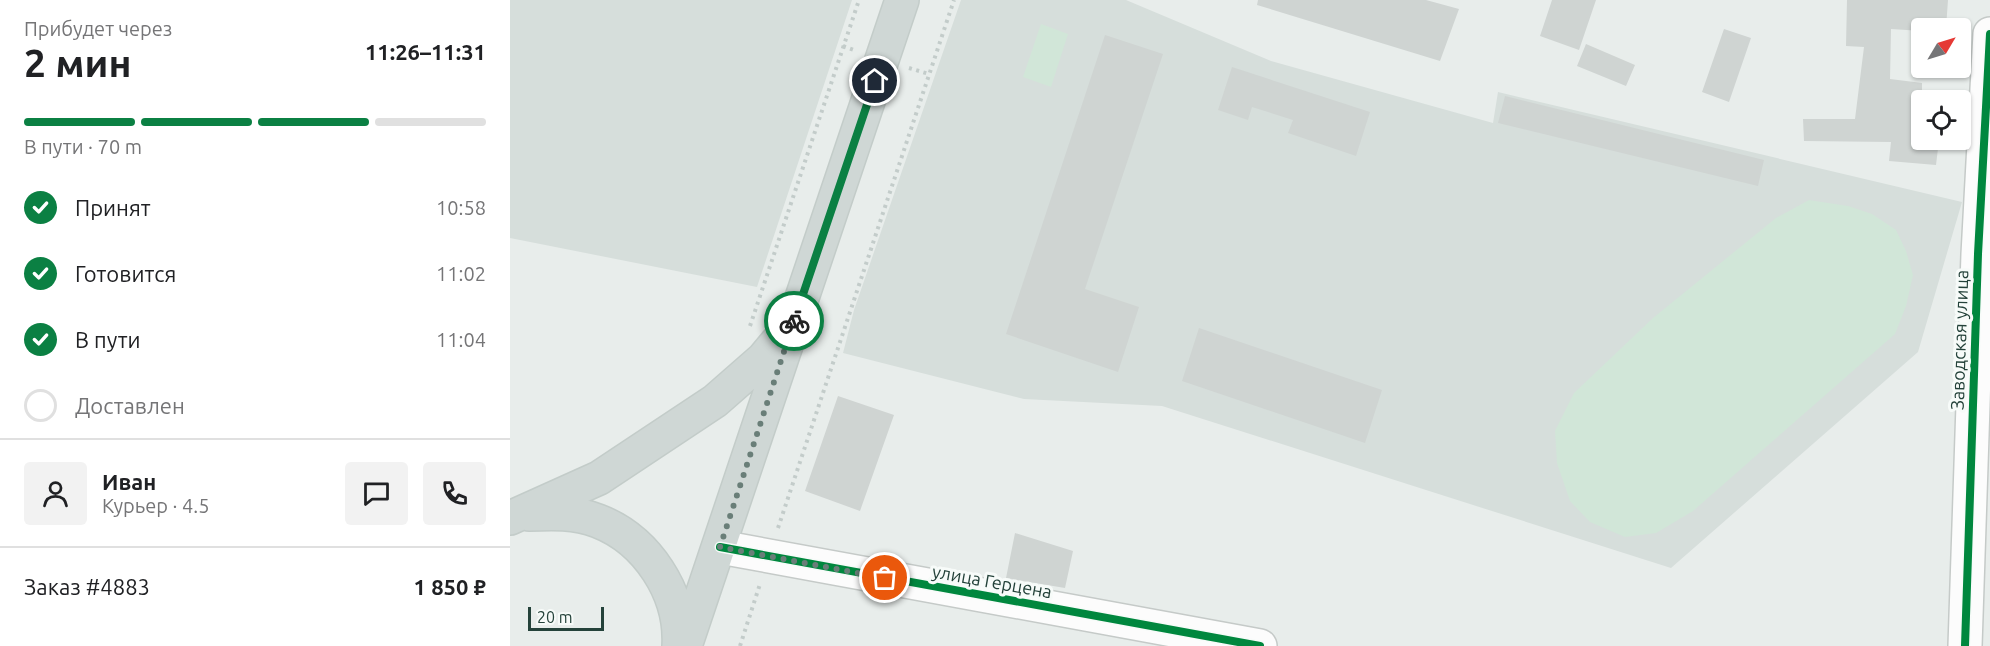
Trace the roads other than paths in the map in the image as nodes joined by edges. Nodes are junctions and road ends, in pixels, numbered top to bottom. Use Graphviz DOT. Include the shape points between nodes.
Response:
graph roads {
  1 [pos="902,0"];
  2 [pos="1990,34"];
  3 [pos="794,321"];
  4 [pos="510,519"];
  5 [pos="720,547"];
  6 [pos="679,646"];
  7 [pos="685,646"];
  8 [pos="1260,646"];
  9 [pos="1965,646"];
  1 -- 3 [label="main road"];
  2 -- 9 [label="street, Заводская улица" via="1978,254"];
  3 -- 4 [label="main road" via="763,359 716,401 599,478"];
  3 -- 5 [label="main road"];
  4 -- 6 [label="main road" via="527,514 563,513 598,521 629,539 654,564 672,596 680,631"];
  5 -- 7 [label="main road"];
  5 -- 8 [label="street, улица Герцена"];
}
